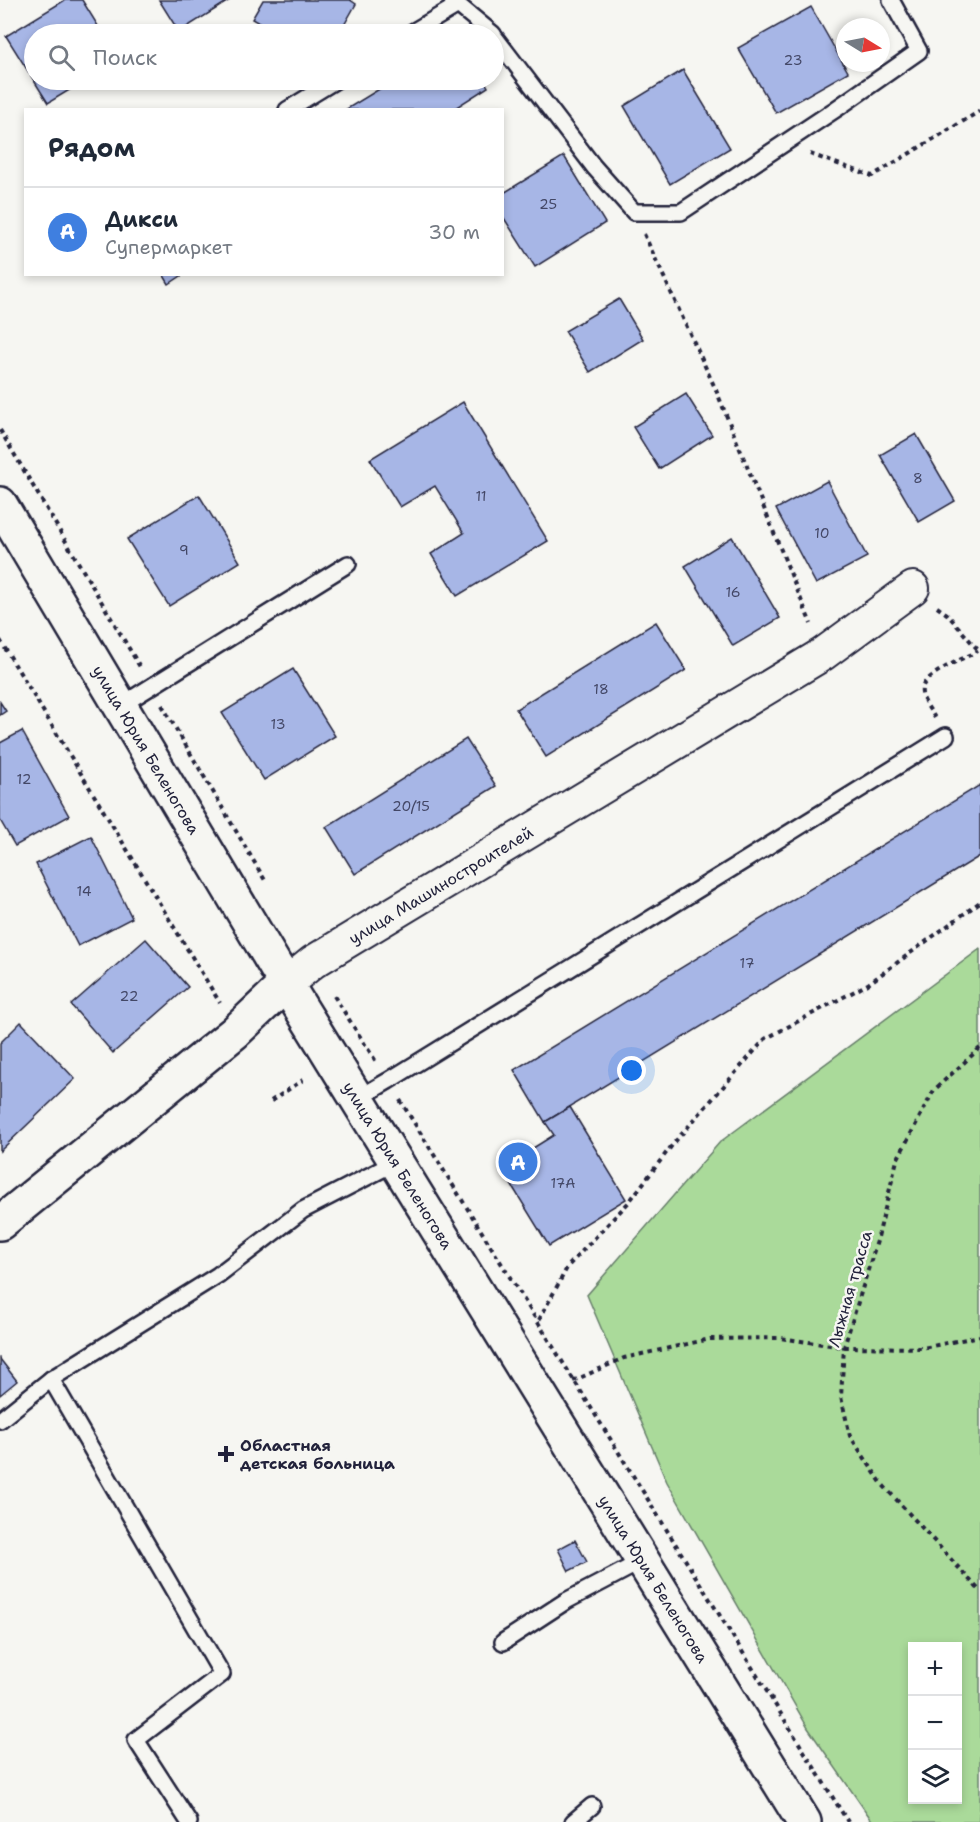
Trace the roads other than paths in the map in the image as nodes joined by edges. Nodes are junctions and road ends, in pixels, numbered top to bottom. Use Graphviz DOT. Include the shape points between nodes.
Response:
graph roads {
  1 [pos="891,0"];
  2 [pos="455,2"];
  3 [pos="423,24"];
  4 [pos="480,24"];
  5 [pos="504,49"];
  6 [pos="320,90"];
  7 [pos="290,108"];
  8 [pos="0,504"];
  9 [pos="348,564"];
  10 [pos="913,588"];
  11 [pos="120,706"];
  12 [pos="946,736"];
  13 [pos="286,984"];
  14 [pos="357,1099"];
  15 [pos="396,1162"];
  16 [pos="0,1223"];
  17 [pos="51,1379"];
  18 [pos="0,1420"];
  19 [pos="642,1561"];
  20 [pos="503,1642"];
  21 [pos="592,1806"];
  22 [pos="189,1822"];
  23 [pos="573,1822"];
  24 [pos="804,1822"];
  1 -- 5 [label="lane" via="918,51 681,212 634,212 594,167"];
  2 -- 3 [label="lane"];
  2 -- 4 [label="lane"];
  6 -- 7 [label="lane"];
  8 -- 11 [label="main road, улица Юрия Беленогова"];
  9 -- 11 [label="lane"];
  10 -- 13 [label="street, улица Машиностроителей" via="823,654 313,962"];
  11 -- 13 [label="main road, улица Юрия Беленогова"];
  12 -- 14 [label="lane"];
  13 -- 14 [label="main road, улица Юрия Беленогова"];
  13 -- 16 [label="main road, улица Машиностроителей" via="234,1033"];
  14 -- 15 [label="main road, улица Юрия Беленогова"];
  15 -- 17 [label="lane" via="303,1210 218,1275"];
  15 -- 19 [label="main road, улица Юрия Беленогова"];
  17 -- 18 [label="lane"];
  17 -- 22 [label="lane" via="222,1674 136,1740"];
  19 -- 20 [label="lane" via="566,1601"];
  19 -- 24 [label="main road, улица Юрия Беленогова"];
  21 -- 23 [label="lane"];
}
